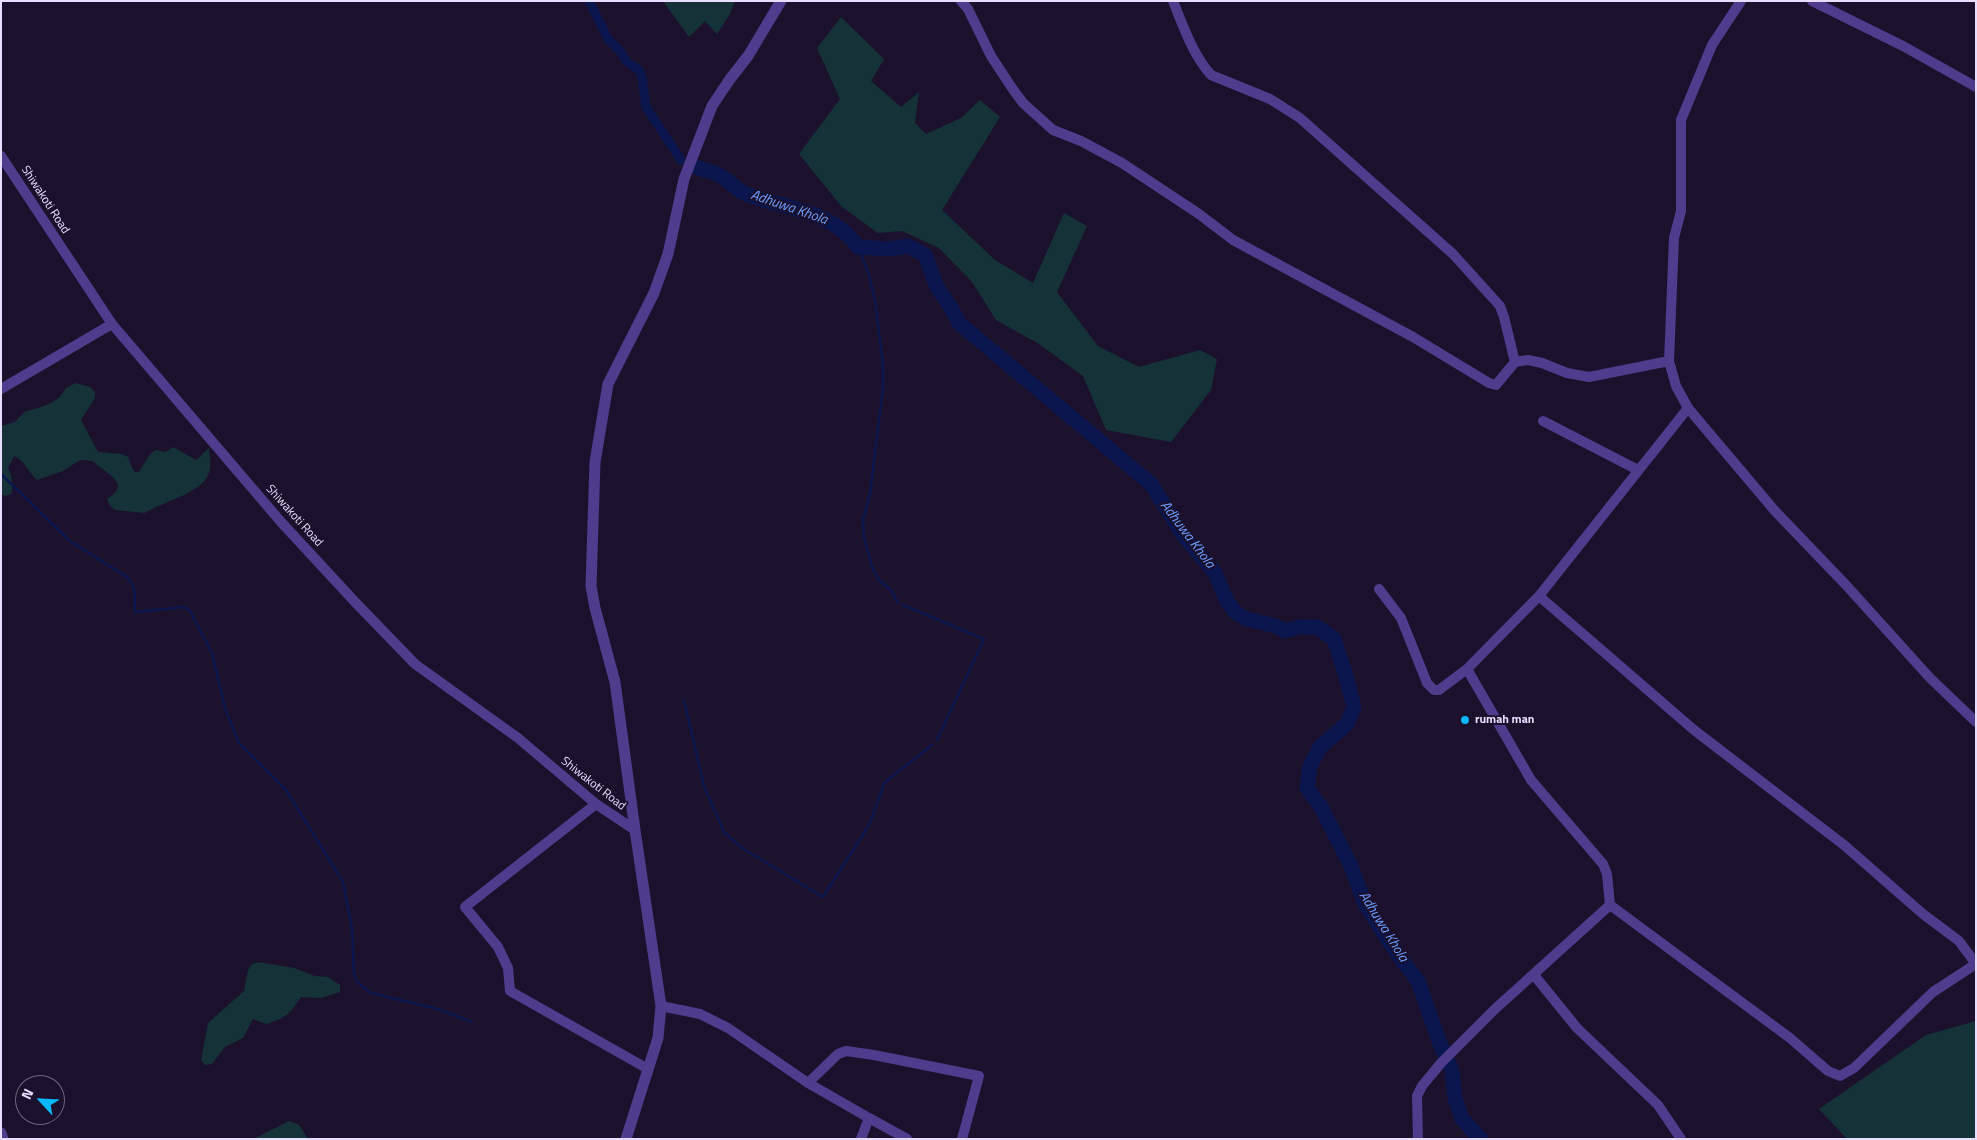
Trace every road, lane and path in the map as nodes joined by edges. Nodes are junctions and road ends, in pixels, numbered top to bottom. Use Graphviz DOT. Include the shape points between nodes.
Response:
graph roads {
  1 [pos="780,1"];
  2 [pos="961,1"];
  3 [pos="1173,1"];
  4 [pos="1741,1"];
  5 [pos="1812,1"];
  6 [pos="1976,87"];
  7 [pos="1,156"];
  8 [pos="112,324"];
  9 [pos="1669,361"];
  10 [pos="1515,362"];
  11 [pos="1,389"];
  12 [pos="1688,408"];
  13 [pos="1543,421"];
  14 [pos="1638,470"];
  15 [pos="1379,589"];
  16 [pos="1539,596"];
  17 [pos="1467,669"];
  18 [pos="1976,722"];
  19 [pos="596,804"];
  20 [pos="634,830"];
  21 [pos="1610,905"];
  22 [pos="1976,964"];
  23 [pos="1534,975"];
  24 [pos="661,1006"];
  25 [pos="648,1069"];
  26 [pos="808,1083"];
  27 [pos="870,1118"];
  28 [pos="1,1133"];
  29 [pos="4,1139"];
  30 [pos="626,1139"];
  31 [pos="861,1139"];
  32 [pos="908,1139"];
  33 [pos="962,1139"];
  34 [pos="1418,1139"];
  35 [pos="1681,1139"];
  1 -- 20 [label="street" via="748,56 712,106 684,179 668,254 654,293 608,384 600,426 595,462 591,586 615,682"];
  2 -- 10 [label="street" via="1012,88 1023,103 1054,130 1122,163 1233,240 1413,337 1488,383 1496,384"];
  3 -- 10 [label="street" via="1196,54 1210,75 1270,98 1300,118 1453,254 1500,306"];
  4 -- 9 [label="street" via="1712,46 1682,120 1681,210 1674,238"];
  5 -- 6 [label="street"];
  7 -- 8 [label="street, Shiwakoti Road"];
  8 -- 11 [label="street"];
  8 -- 19 [label="street, Shiwakoti Road" via="282,522 415,664 518,738"];
  9 -- 10 [label="street" via="1589,377 1528,360"];
  9 -- 12 [label="street" via="1676,386"];
  12 -- 14 [label="street"];
  12 -- 18 [label="street" via="1775,511 1930,678"];
  13 -- 14 [label="street"];
  14 -- 16 [label="street"];
  15 -- 17 [label="street" via="1401,618 1427,684 1439,690"];
  16 -- 17 [label="street"];
  16 -- 22 [label="street" via="1694,730 1844,845 1959,941"];
  17 -- 21 [label="street" via="1531,780 1603,864"];
  19 -- 20 [label="street, Shiwakoti Road"];
  19 -- 25 [label="street" via="465,907 498,947 508,968 510,991"];
  20 -- 24 [label="street"];
  21 -- 22 [label="street" via="1790,1038 1828,1071 1840,1076 1854,1068 1933,992"];
  21 -- 23 [label="street"];
  23 -- 34 [label="street" via="1495,1009 1422,1086 1418,1096"];
  23 -- 35 [label="street" via="1582,1033 1658,1105"];
  24 -- 25 [label="street" via="658,1038"];
  24 -- 26 [label="street" via="700,1014 728,1028"];
  25 -- 30 [label="street"];
  26 -- 27 [label="street"];
  26 -- 33 [label="street" via="838,1054 846,1051 979,1076"];
  27 -- 31 [label="street"];
  27 -- 32 [label="street"];
  28 -- 29 [label="street"];
}
